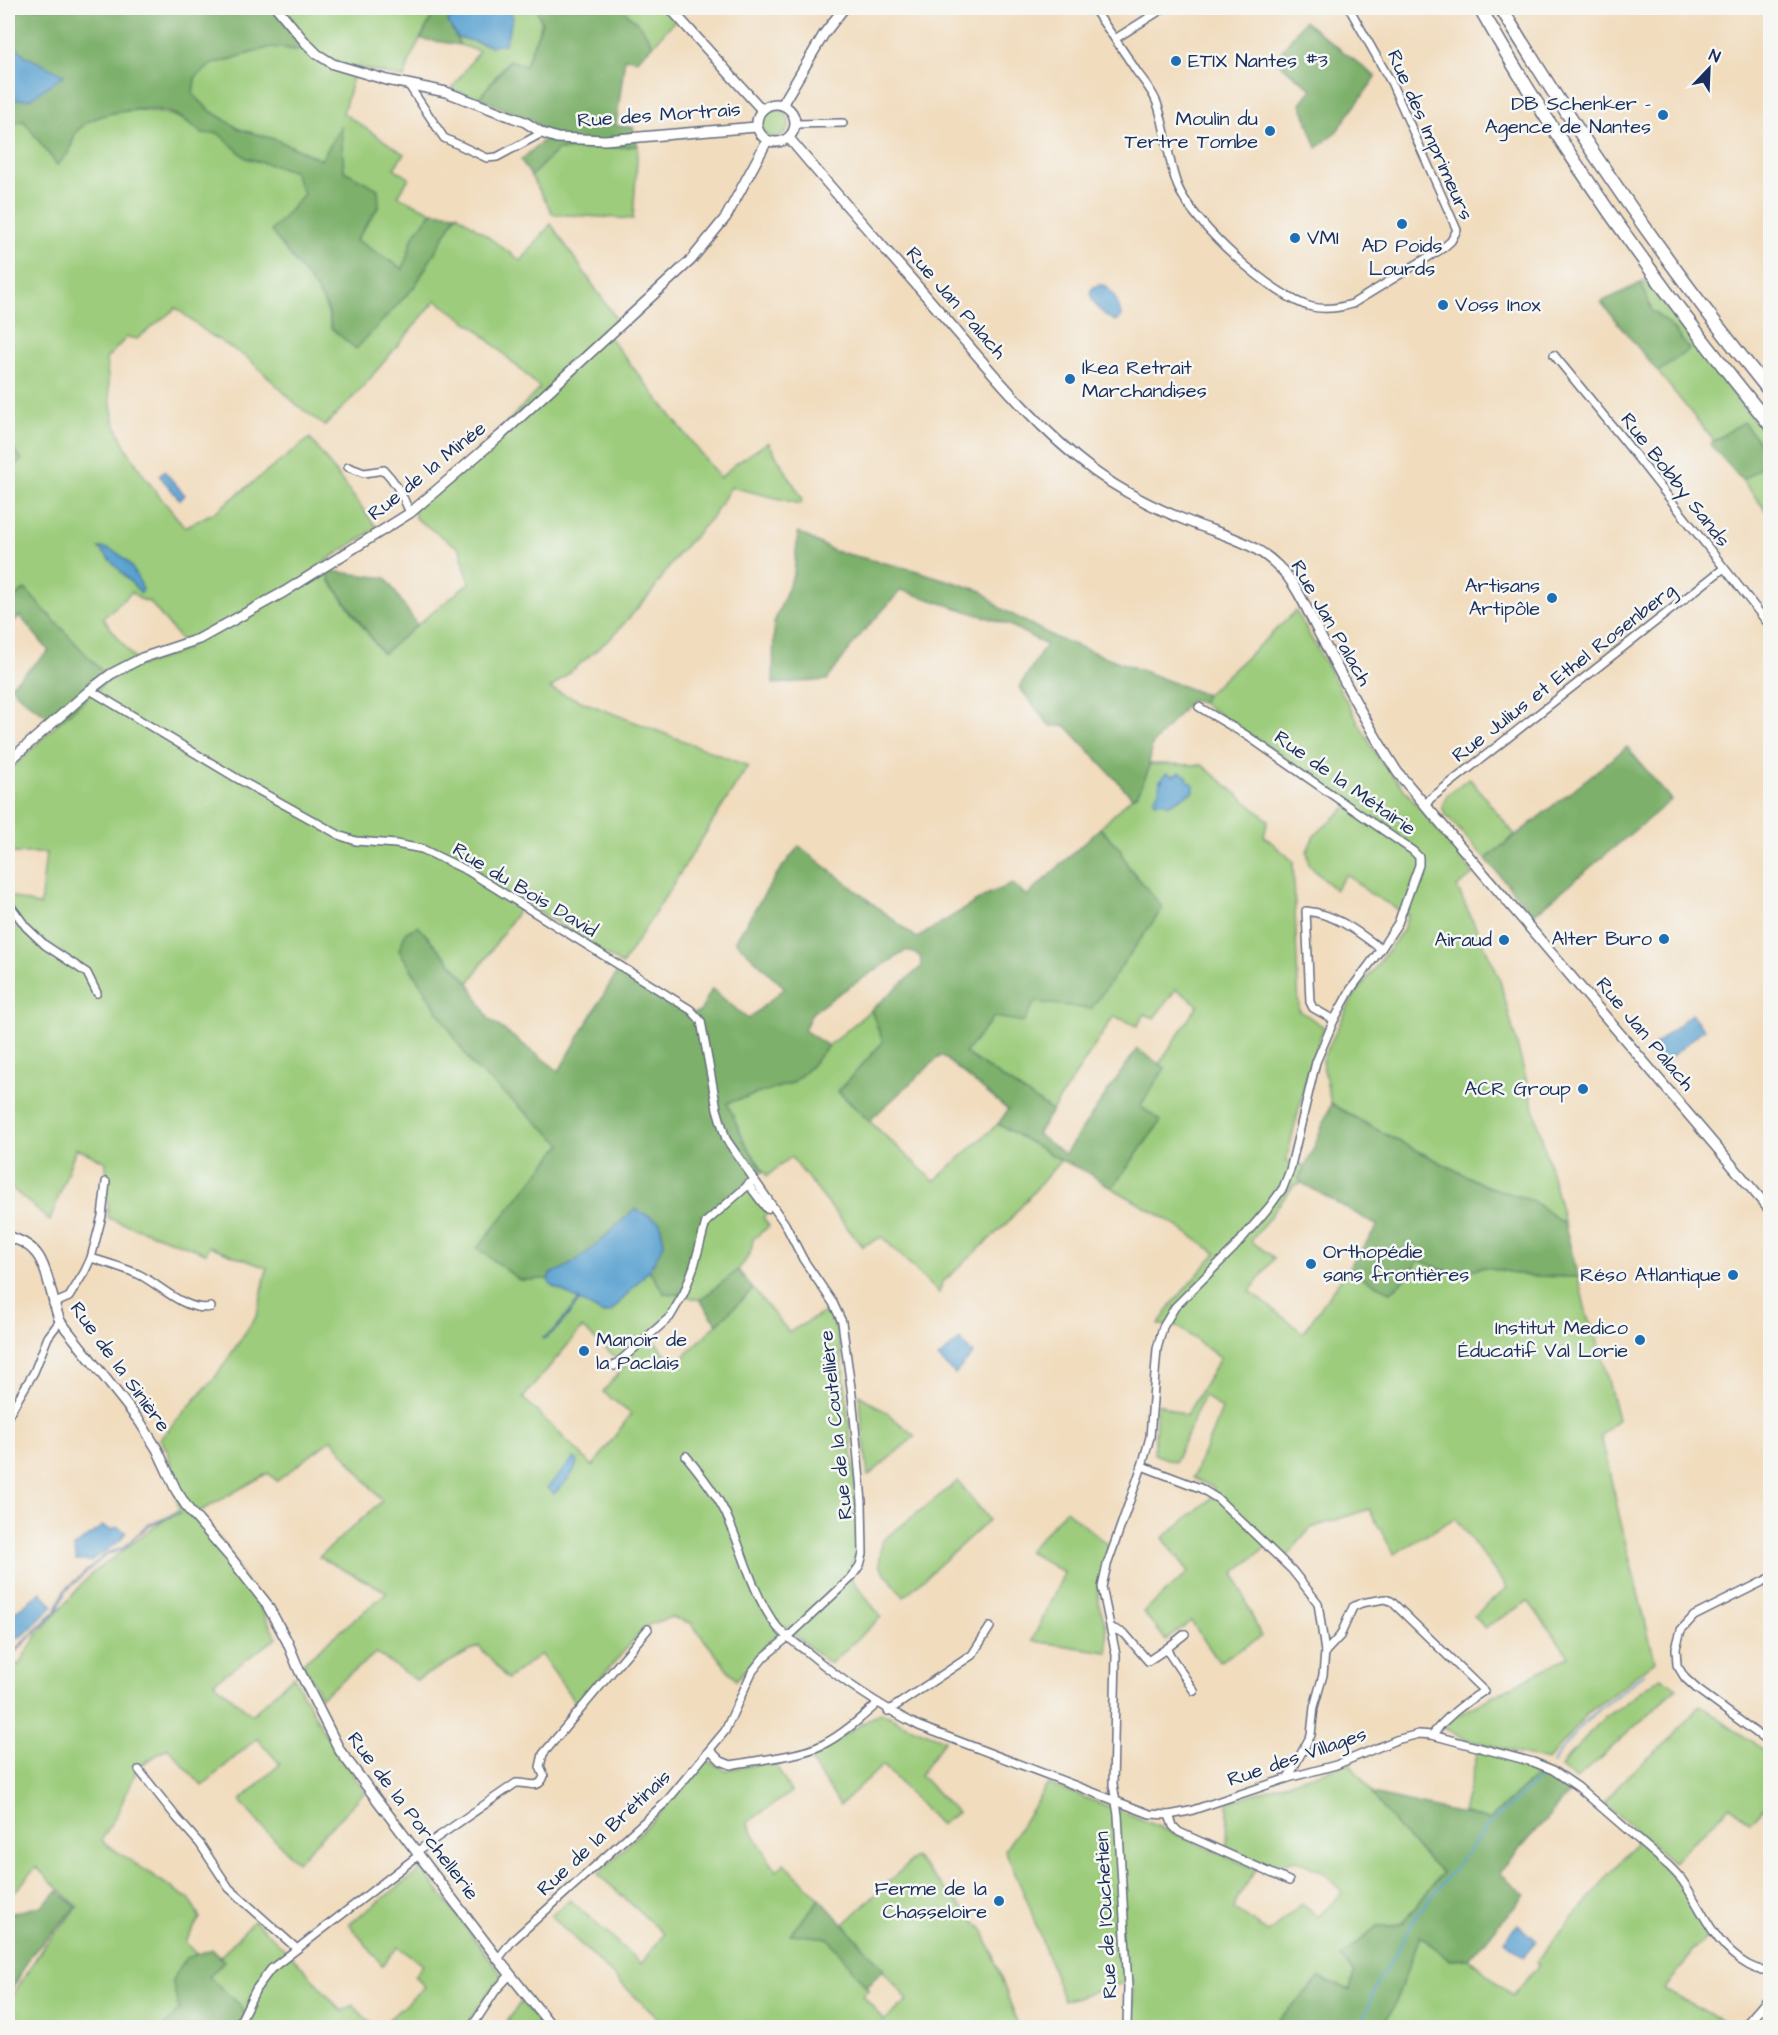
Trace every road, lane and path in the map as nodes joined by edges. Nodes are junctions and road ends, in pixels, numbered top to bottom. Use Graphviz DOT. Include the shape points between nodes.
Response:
graph roads {
  1 [pos="278,8"];
  2 [pos="670,8"];
  3 [pos="844,8"];
  4 [pos="1094,8"];
  5 [pos="1164,8"];
  6 [pos="1349,8"];
  7 [pos="1480,8"];
  8 [pos="1501,8"];
  9 [pos="1115,39"];
  10 [pos="408,84"];
  11 [pos="782,105"];
  12 [pos="762,110"];
  13 [pos="843,123"];
  14 [pos="795,124"];
  15 [pos="756,127"];
  16 [pos="542,133"];
  17 [pos="789,138"];
  18 [pos="767,141"];
  19 [pos="1554,355"];
  20 [pos="1770,392"];
  21 [pos="1770,425"];
  22 [pos="348,467"];
  23 [pos="410,513"];
  24 [pos="1724,568"];
  25 [pos="1770,626"];
  26 [pos="90,690"];
  27 [pos="1199,707"];
  28 [pos="8,762"];
  29 [pos="1426,805"];
  30 [pos="8,897"];
  31 [pos="1381,949"];
  32 [pos="96,993"];
  33 [pos="1334,1020"];
  34 [pos="726,1139"];
  35 [pos="106,1182"];
  36 [pos="751,1182"];
  37 [pos="766,1209"];
  38 [pos="1770,1210"];
  39 [pos="8,1236"];
  40 [pos="92,1258"];
  41 [pos="53,1304"];
  42 [pos="211,1307"];
  43 [pos="60,1321"];
  44 [pos="614,1366"];
  45 [pos="8,1416"];
  46 [pos="686,1456"];
  47 [pos="1142,1466"];
  48 [pos="202,1527"];
  49 [pos="1770,1578"];
  50 [pos="990,1627"];
  51 [pos="1112,1628"];
  52 [pos="648,1629"];
  53 [pos="1185,1634"];
  54 [pos="787,1638"];
  55 [pos="1166,1649"];
  56 [pos="1325,1652"];
  57 [pos="1194,1691"];
  58 [pos="878,1703"];
  59 [pos="888,1711"];
  60 [pos="1432,1735"];
  61 [pos="1770,1743"];
  62 [pos="710,1750"];
  63 [pos="139,1770"];
  64 [pos="1288,1778"];
  65 [pos="1116,1802"];
  66 [pos="1169,1815"];
  67 [pos="417,1854"];
  68 [pos="1289,1881"];
  69 [pos="296,1948"];
  70 [pos="498,1959"];
  71 [pos="1770,1968"];
  72 [pos="510,1975"];
  73 [pos="1770,1998"];
  74 [pos="1770,2024"];
  75 [pos="237,2028"];
  76 [pos="471,2028"];
  77 [pos="553,2028"];
  78 [pos="1127,2028"];
  79 [pos="1744,2028"];
  80 [pos="1767,2028"];
  1 -- 10 [label="street, Rue des Mortrais" via="324,59"];
  2 -- 12 [label="street"];
  3 -- 11 [label="street"];
  4 -- 9 [label="street, Rue des Imprimeurs"];
  5 -- 9 [label="street"];
  6 -- 9 [label="street, Rue des Imprimeurs" via="1391,82 1457,230 1443,248 1352,304 1339,308 1309,306 1262,278 1226,249 1186,201 1178,187 1156,101"];
  7 -- 21 [label="highway" via="1606,210"];
  8 -- 20 [label="highway" via="1641,223"];
  10 -- 16 [label="street, Rue des Mortrais" via="446,92 525,122"];
  10 -- 16 [label="street" via="444,138 488,158"];
  11 -- 12 [label="street"];
  11 -- 14 [label="street" via="790,110"];
  12 -- 15 [label="street"];
  13 -- 14 [label="street"];
  14 -- 17 [label="street"];
  15 -- 16 [label="street, Rue des Mortrais" via="605,140 567,140"];
  15 -- 18 [label="street"];
  17 -- 18 [label="street" via="778,143"];
  17 -- 29 [label="street, Rue Jan Palach" via="1017,401 1065,448 1130,493 1187,521 1243,541 1280,567 1304,604 1375,738"];
  18 -- 23 [label="street, Rue de la Minée" via="726,217 691,260"];
  19 -- 24 [label="street, Rue Bobby Sands"];
  22 -- 23 [label="street" via="364,474 384,470"];
  23 -- 26 [label="street, Rue de la Minée" via="262,605 199,639 142,658"];
  24 -- 25 [label="street, Rue Bobby Sands"];
  24 -- 29 [label="street, Rue Julius et Ethel Rosenberg"];
  26 -- 28 [label="street, Rue de la Minée"];
  26 -- 34 [label="street, Rue du Bois David" via="341,836 422,849 468,871 691,1010 701,1022"];
  27 -- 31 [label="street, Rue de la Métairie" via="1246,735 1419,857 1398,923"];
  29 -- 38 [label="street, Rue Jan Palach"];
  30 -- 32 [label="street" via="26,927 87,973"];
  31 -- 33 [label="street, Rue de la Métairie"];
  31 -- 33 [label="street" via="1347,923 1306,911 1310,1002 1319,1013"];
  33 -- 47 [label="street, Rue de la Métairie" via="1316,1062 1283,1188 1234,1248 1175,1307 1163,1327 1157,1349 1150,1437"];
  34 -- 36 [label="street, Rue de la Coutellière"];
  35 -- 40 [label="street"];
  36 -- 37 [label="street"];
  36 -- 44 [label="street" via="706,1222 684,1293 670,1317"];
  36 -- 54 [label="street, Rue de la Coutellière" via="785,1224 842,1322 862,1502 864,1536 860,1565"];
  39 -- 41 [label="street, Rue de la Sinière" via="26,1244 40,1258"];
  40 -- 41 [label="street" via="69,1297"];
  40 -- 42 [label="street" via="139,1275 179,1300 203,1309"];
  41 -- 43 [label="street, Rue de la Sinière"];
  43 -- 45 [label="street" via="52,1329 34,1372"];
  43 -- 48 [label="street, Rue de la Sinière" via="140,1422 176,1490"];
  46 -- 54 [label="street, Rue des Villages" via="724,1509 757,1594"];
  47 -- 51 [label="street, Rue de la Métairie" via="1113,1544 1102,1587"];
  47 -- 56 [label="street" via="1218,1499 1292,1570 1318,1603"];
  48 -- 67 [label="street, Rue de la Porchellerie" via="266,1603 340,1751"];
  49 -- 61 [label="street" via="1694,1616 1681,1630 1676,1648 1677,1665 1685,1678"];
  50 -- 59 [label="street" via="972,1655"];
  51 -- 55 [label="street" via="1125,1634 1148,1661"];
  51 -- 65 [label="street, Rue de la Métairie" via="1116,1655"];
  52 -- 67 [label="street" via="543,1754 541,1782 535,1786 516,1783"];
  53 -- 55 [label="street"];
  54 -- 58 [label="street, Rue des Villages"];
  54 -- 62 [label="street, Rue de la Brétinais" via="752,1672 725,1731"];
  55 -- 57 [label="street"];
  56 -- 60 [label="street" via="1340,1636 1353,1607 1391,1601 1484,1690 1461,1705"];
  56 -- 64 [label="street" via="1311,1735"];
  58 -- 59 [label="street, Rue des Villages"];
  58 -- 62 [label="street" via="822,1745 807,1750 731,1765"];
  59 -- 65 [label="street, Rue des Villages"];
  60 -- 64 [label="street, Rue des Villages" via="1396,1740 1336,1765"];
  60 -- 71 [label="street, Rue des Villages" via="1533,1762 1564,1776 1669,1866 1711,1930 1738,1959 1754,1968"];
  62 -- 70 [label="street, Rue de la Brétinais" via="666,1802 512,1941"];
  63 -- 69 [label="street" via="200,1844 229,1888"];
  64 -- 66 [label="street, Rue des Villages"];
  65 -- 66 [label="street, Rue des Villages" via="1150,1814"];
  65 -- 78 [label="street, Rue de l'Ouchetien"];
  66 -- 68 [label="street" via="1179,1832"];
  67 -- 69 [label="street"];
  67 -- 70 [label="street, Rue de la Porchellerie"];
  69 -- 75 [label="street" via="271,1969 256,1989"];
  70 -- 72 [label="street, Rue de la Porchellerie"];
  72 -- 76 [label="street"];
  72 -- 77 [label="street, Rue de la Porchellerie"];
  73 -- 79 [label="street"];
  74 -- 80 [label="street"];
}
